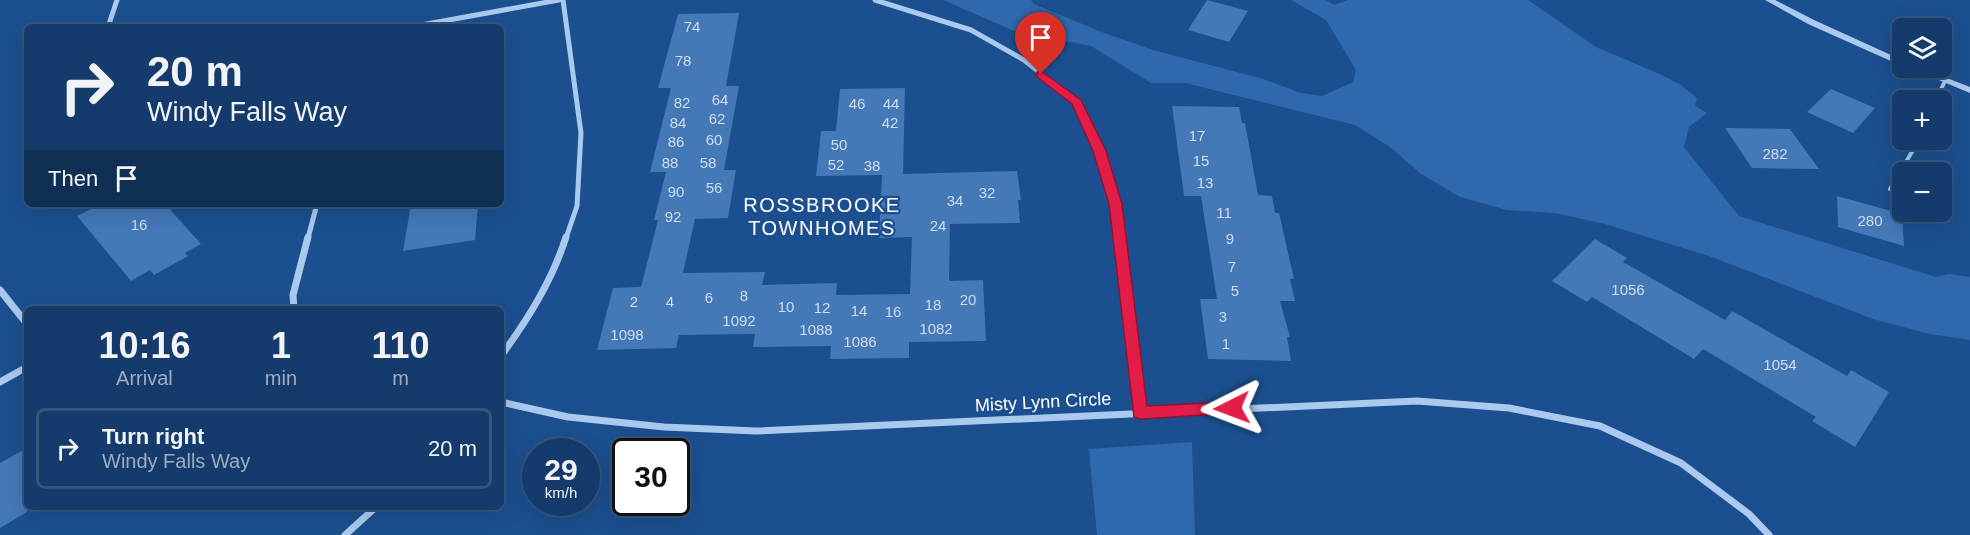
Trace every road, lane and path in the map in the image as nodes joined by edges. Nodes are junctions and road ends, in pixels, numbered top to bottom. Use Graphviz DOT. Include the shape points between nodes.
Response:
graph roads {
  1 [pos="117,0"];
  2 [pos="561,0"];
  3 [pos="875,0"];
  4 [pos="1769,0"];
  5 [pos="109,24"];
  6 [pos="427,24"];
  7 [pos="1892,58"];
  8 [pos="1938,78"];
  9 [pos="1945,81"];
  10 [pos="1941,90"];
  11 [pos="1970,90"];
  12 [pos="1913,150"];
  13 [pos="1890,189"];
  14 [pos="316,207"];
  15 [pos="0,290"];
  16 [pos="294,306"];
  17 [pos="24,320"];
  18 [pos="504,352"];
  19 [pos="24,369"];
  20 [pos="0,382"];
  21 [pos="504,403"];
  22 [pos="1140,412"];
  23 [pos="373,510"];
  24 [pos="345,535"];
  25 [pos="1769,535"];
  1 -- 5 [label="street"];
  2 -- 6 [label="street"];
  2 -- 18 [label="street" via="581,133 576,206 559,259 530,316"];
  3 -- 22 [label="street" via="971,30 1024,60 1077,102 1100,151 1115,204"];
  4 -- 7 [label="street"];
  8 -- 9 [label="street"];
  9 -- 10 [label="lane"];
  9 -- 11 [label="street"];
  12 -- 13 [label="lane"];
  14 -- 16 [label="street" via="293,295"];
  15 -- 17 [label="street"];
  19 -- 20 [label="street"];
  21 -- 22 [label="street, Misty Lynn Circle" via="568,417 756,431"];
  22 -- 25 [label="street, Misty Lynn Circle" via="1417,401 1509,408 1600,426 1681,463 1749,514"];
  23 -- 24 [label="street"];
}
